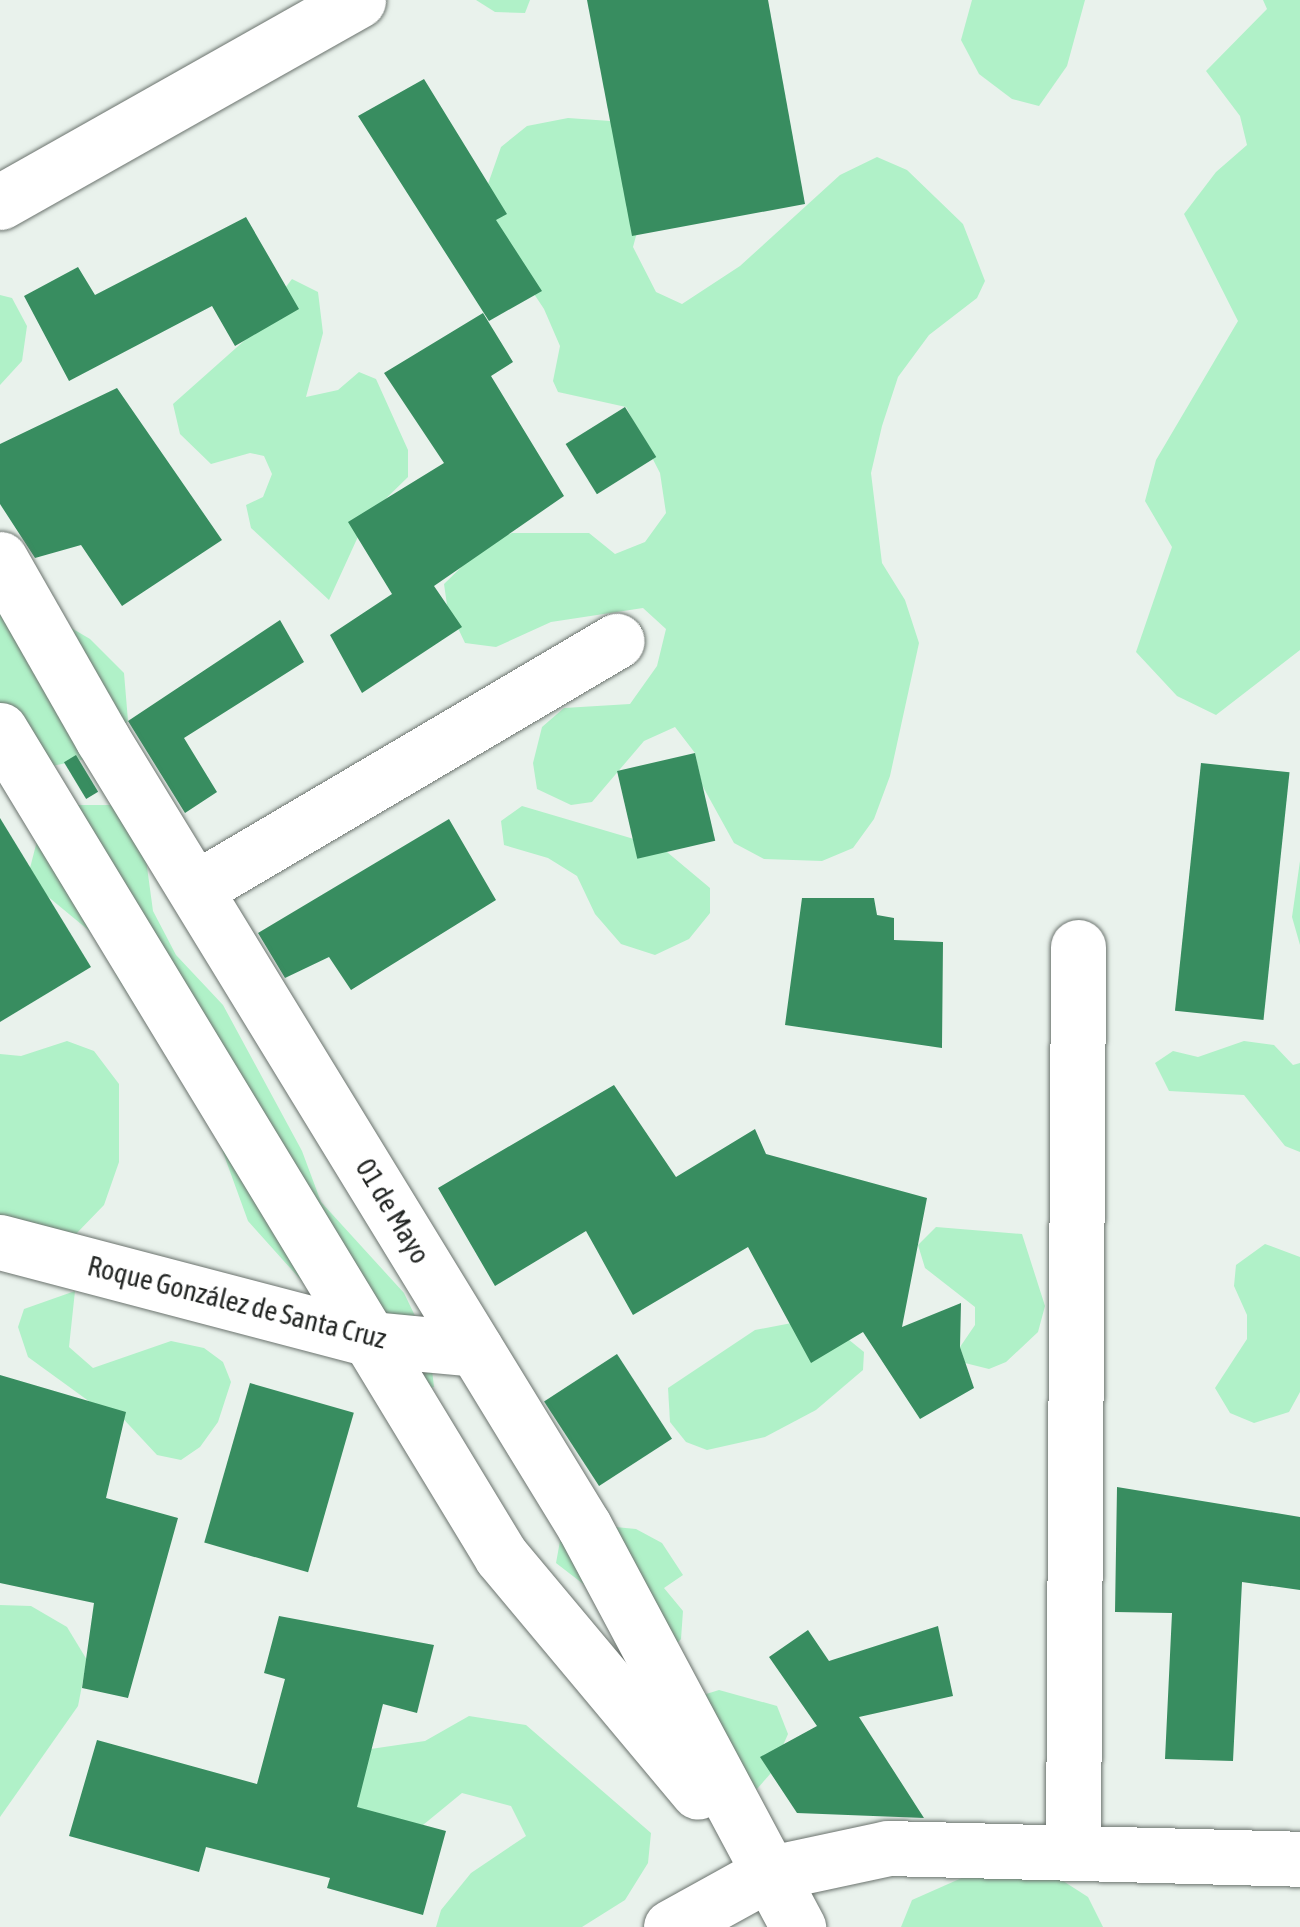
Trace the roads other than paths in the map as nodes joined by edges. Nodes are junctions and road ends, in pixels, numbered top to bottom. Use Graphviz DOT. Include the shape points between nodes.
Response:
graph roads {
  1 [pos="358,0"];
  2 [pos="0,202"];
  3 [pos="0,559"];
  4 [pos="617,642"];
  5 [pos="0,730"];
  6 [pos="197,888"];
  7 [pos="1078,947"];
  8 [pos="0,1242"];
  9 [pos="370,1339"];
  10 [pos="476,1349"];
  11 [pos="1073,1854"];
  12 [pos="1300,1859"];
  13 [pos="767,1874"];
  14 [pos="670,1927"];
  15 [pos="798,1927"];
  1 -- 2 [label="street"];
  3 -- 6 [label="street, 01 de Mayo"];
  4 -- 6 [label="street"];
  5 -- 9 [label="street, 01 de Mayo"];
  6 -- 10 [label="street, 01 de Mayo"];
  7 -- 11 [label="street"];
  8 -- 9 [label="street, Roque González de Santa Cruz"];
  9 -- 10 [label="street, Roque González de Santa Cruz"];
  9 -- 13 [label="street, 01 de Mayo" via="501,1556"];
  10 -- 13 [label="street, 01 de Mayo" via="584,1526"];
  11 -- 12 [label="street"];
  11 -- 13 [label="street" via="888,1848"];
  13 -- 14 [label="street"];
  13 -- 15 [label="street, 01 de Mayo"];
}
